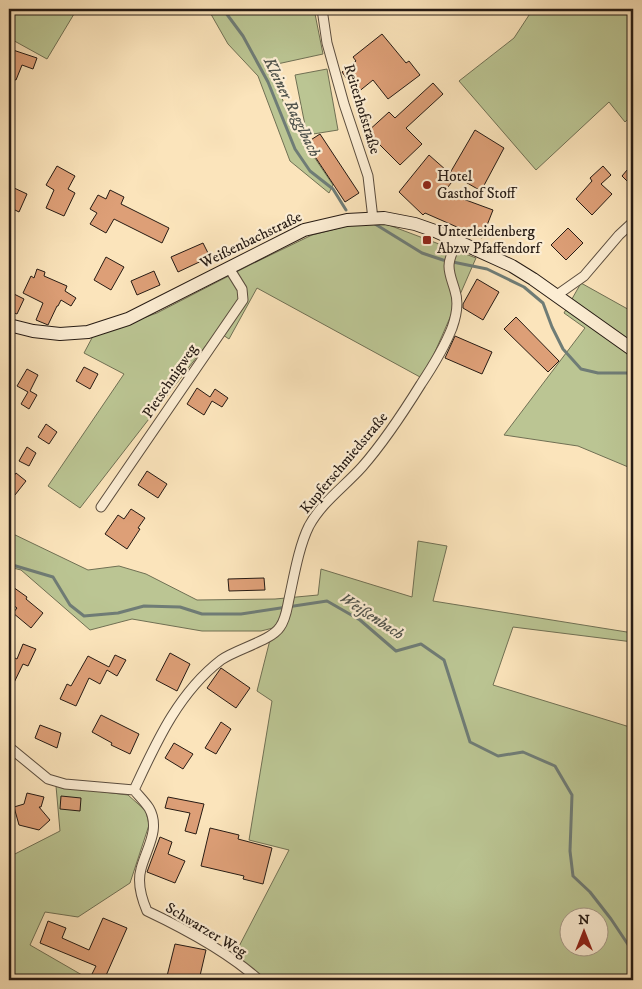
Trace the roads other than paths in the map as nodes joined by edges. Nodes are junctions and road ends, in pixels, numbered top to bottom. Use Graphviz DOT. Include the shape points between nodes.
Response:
graph roads {
  1 [pos="322,9"];
  2 [pos="373,219"];
  3 [pos="633,222"];
  4 [pos="457,241"];
  5 [pos="229,268"];
  6 [pos="557,295"];
  7 [pos="9,325"];
  8 [pos="633,350"];
  9 [pos="101,507"];
  10 [pos="9,747"];
  11 [pos="134,790"];
  12 [pos="259,980"];
  1 -- 2 [label="street, Reiterhofstraße" via="344,104 368,176"];
  2 -- 4 [label="main road, Weißenbachstraße" via="415,224"];
  2 -- 5 [label="main road, Weißenbachstraße" via="347,220 304,230"];
  3 -- 6 [label="street" via="584,276"];
  4 -- 6 [label="main road, Weißenbachstraße" via="512,266"];
  4 -- 11 [label="street, Kupferschmiedstraße" via="449,260 457,310 440,354 408,406 374,452 324,504 309,527 280,628 272,635 233,652 210,669 180,703 162,731"];
  5 -- 7 [label="main road, Weißenbachstraße" via="128,319 88,332 60,334"];
  5 -- 9 [label="street, Pietschnigweg" via="242,290 243,300"];
  6 -- 8 [label="main road, Weißenbachstraße"];
  10 -- 11 [label="street" via="48,779 65,784"];
  11 -- 12 [label="street, Schwarzer Weg" via="149,808 154,833 140,869 141,899 147,911 179,926"];
}
